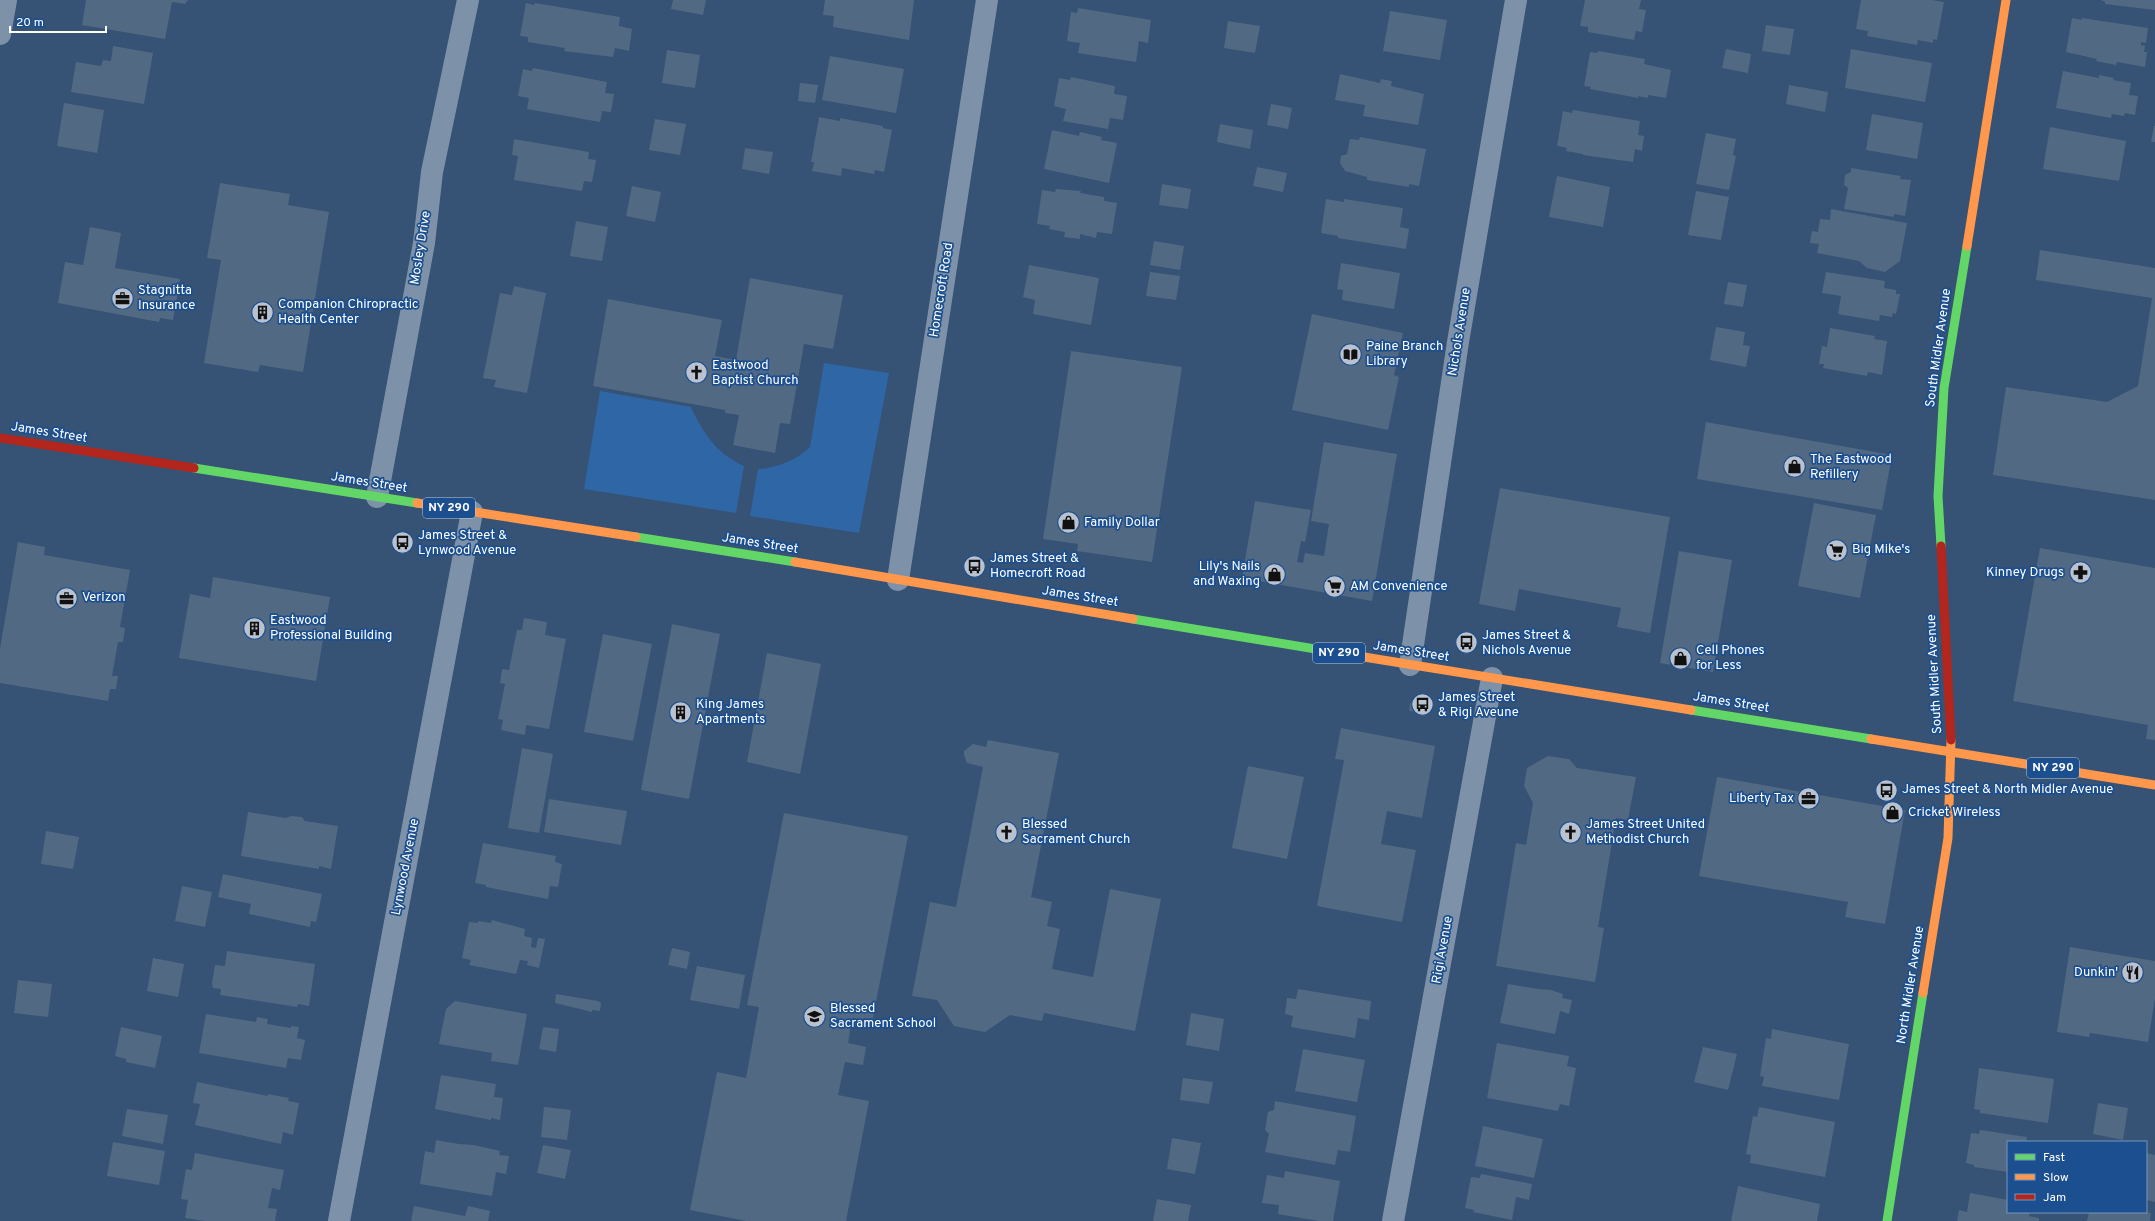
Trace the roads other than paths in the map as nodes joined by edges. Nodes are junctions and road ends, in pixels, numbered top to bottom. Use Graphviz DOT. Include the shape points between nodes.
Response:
graph roads {
  1 [pos="6,0"];
  2 [pos="468,0"];
  3 [pos="987,0"];
  4 [pos="1516,0"];
  5 [pos="2006,0"];
  6 [pos="0,34"];
  7 [pos="0,438"];
  8 [pos="378,497"];
  9 [pos="472,512"];
  10 [pos="898,580"];
  11 [pos="1410,665"];
  12 [pos="1492,678"];
  13 [pos="1952,752"];
  14 [pos="2155,785"];
  15 [pos="339,1221"];
  16 [pos="1393,1221"];
  17 [pos="1887,1221"];
  1 -- 6 [label="street"];
  2 -- 8 [label="street, Mosley Drive" via="432,172 424,243"];
  3 -- 10 [label="street, Homecroft Road"];
  4 -- 11 [label="street, Nichols Avenue" via="1458,342"];
  5 -- 13 [label="main road, South Midler Avenue" via="1944,388 1938,496"];
  7 -- 8 [label="main road, James Street / NY 290"];
  8 -- 9 [label="main road, James Street / NY 290"];
  9 -- 10 [label="main road, James Street / NY 290"];
  9 -- 15 [label="street, Lynwood Avenue"];
  10 -- 11 [label="main road, James Street / NY 290"];
  11 -- 12 [label="main road, James Street / NY 290"];
  12 -- 13 [label="main road, James Street / NY 290"];
  12 -- 16 [label="street, Rigi Avenue"];
  13 -- 14 [label="main road, James Street / NY 290"];
  13 -- 17 [label="main road, North Midler Avenue" via="1948,838"];
}
